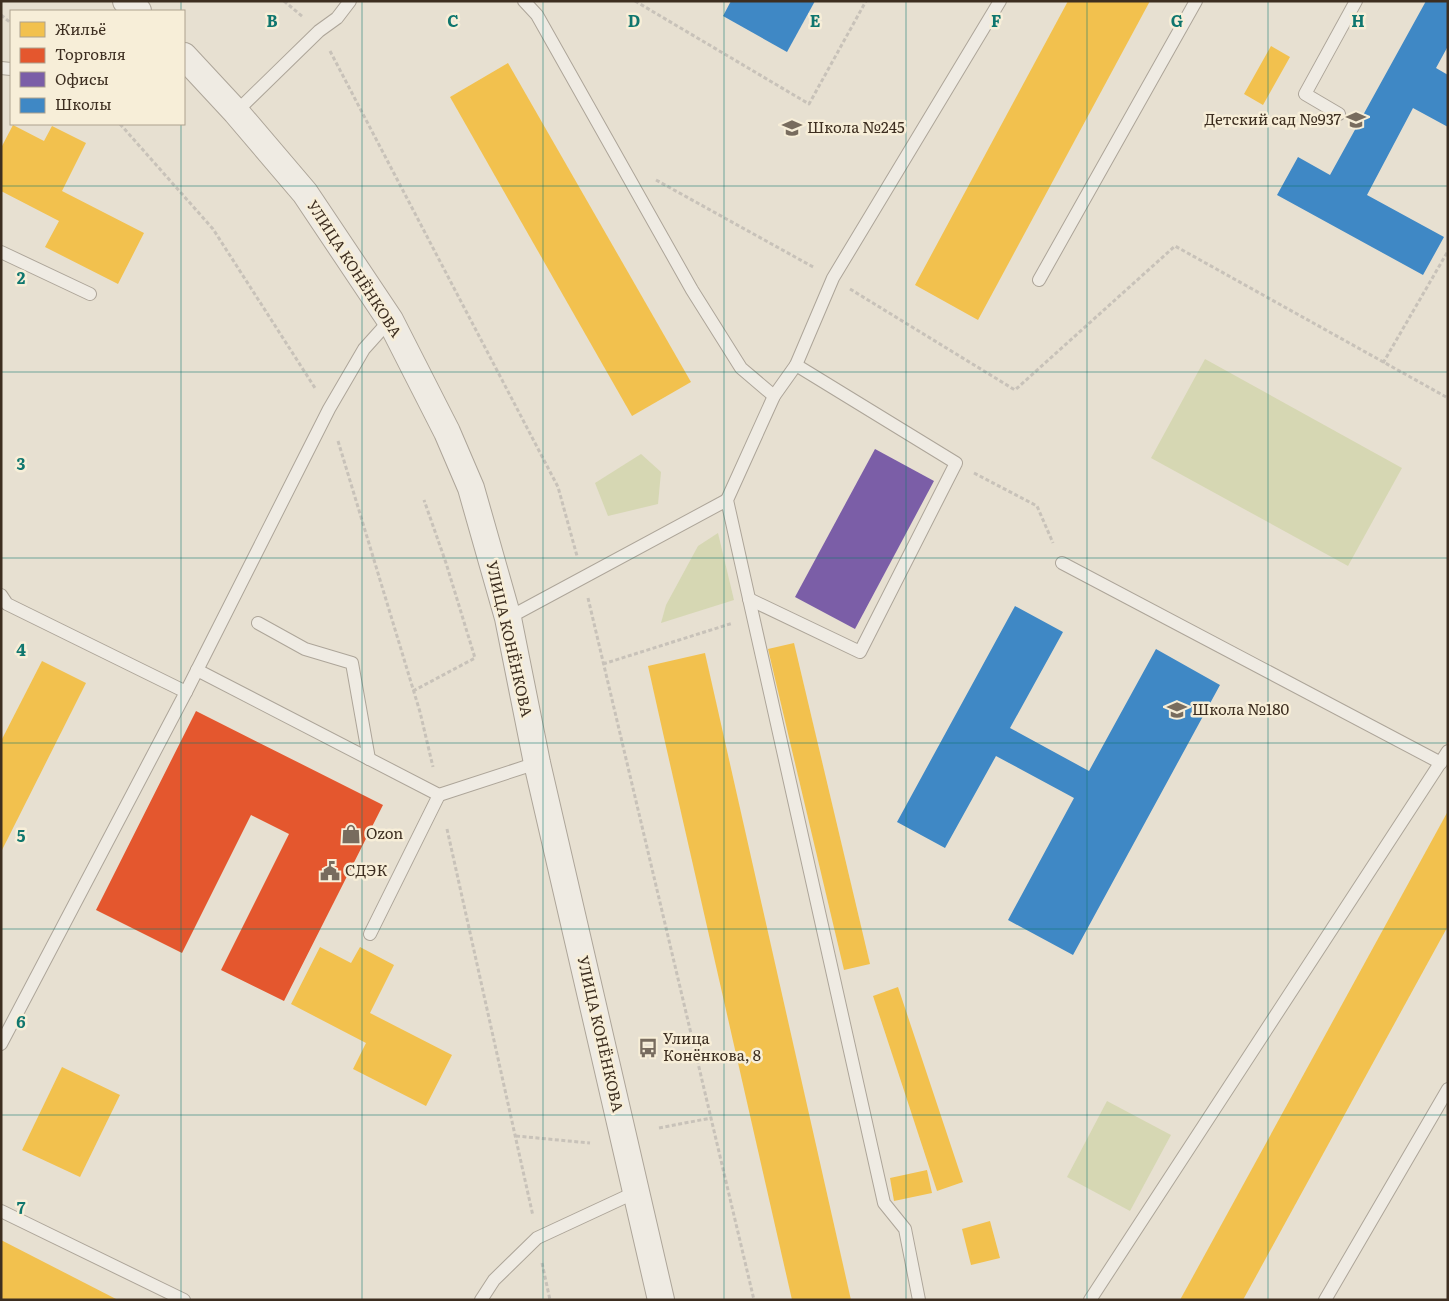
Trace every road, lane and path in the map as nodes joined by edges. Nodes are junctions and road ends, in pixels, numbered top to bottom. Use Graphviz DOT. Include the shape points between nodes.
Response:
graph roads {
  1 [pos="126,1"];
  2 [pos="350,1"];
  3 [pos="524,1"];
  4 [pos="635,1"];
  5 [pos="866,1"];
  6 [pos="1000,1"];
  7 [pos="1196,1"];
  8 [pos="1356,1"];
  9 [pos="137,10"];
  10 [pos="319,31"];
  11 [pos="185,57"];
  12 [pos="236,112"];
  13 [pos="1339,114"];
  14 [pos="121,125"];
  15 [pos="1448,251"];
  16 [pos="1,252"];
  17 [pos="1039,280"];
  18 [pos="90,294"];
  19 [pos="390,320"];
  20 [pos="1384,363"];
  21 [pos="796,365"];
  22 [pos="774,396"];
  23 [pos="329,409"];
  24 [pos="956,463"];
  25 [pos="424,500"];
  26 [pos="727,500"];
  27 [pos="1062,563"];
  28 [pos="583,577"];
  29 [pos="749,599"];
  30 [pos="3,604"];
  31 [pos="753,616"];
  32 [pos="508,618"];
  33 [pos="258,623"];
  34 [pos="604,664"];
  35 [pos="197,670"];
  36 [pos="413,691"];
  37 [pos="186,692"];
  38 [pos="1448,751"];
  39 [pos="368,759"];
  40 [pos="1441,762"];
  41 [pos="537,763"];
  42 [pos="439,796"];
  43 [pos="370,934"];
  44 [pos="1,1044"];
  45 [pos="1448,1088"];
  46 [pos="711,1118"];
  47 [pos="659,1128"];
  48 [pos="516,1136"];
  49 [pos="590,1143"];
  50 [pos="636,1192"];
  51 [pos="1,1211"];
  52 [pos="537,1238"];
  53 [pos="184,1300"];
  54 [pos="481,1300"];
  55 [pos="550,1300"];
  56 [pos="661,1300"];
  57 [pos="754,1300"];
  58 [pos="919,1300"];
  59 [pos="1090,1300"];
  60 [pos="1325,1300"];
  1 -- 9 [label="street"];
  2 -- 10 [label="lane" via="337,18"];
  3 -- 22 [label="lane" via="536,15 702,306 741,368"];
  4 -- 5 [label="path" via="809,104"];
  6 -- 21 [label="lane" via="833,278"];
  7 -- 17 [label="lane"];
  8 -- 13 [label="lane" via="1305,94"];
  10 -- 12 [label="lane"];
  10 -- 28 [label="path" via="558,487"];
  11 -- 12 [label="street, УЛИЦА КОНЁНКОВА"];
  12 -- 19 [label="street, УЛИЦА КОНЁНКОВА" via="305,193"];
  14 -- 23 [label="path" via="212,229"];
  15 -- 20 [label="path"];
  16 -- 18 [label="lane"];
  19 -- 23 [label="lane" via="364,349"];
  19 -- 32 [label="street, УЛИЦА КОНЁНКОВА" via="447,432 471,488"];
  21 -- 22 [label="lane"];
  21 -- 24 [label="lane"];
  22 -- 26 [label="lane"];
  23 -- 35 [label="lane"];
  23 -- 36 [label="path"];
  24 -- 27 [label="path" via="1037,506"];
  24 -- 29 [label="lane" via="860,652"];
  25 -- 36 [label="path" via="475,658"];
  26 -- 28 [label="lane"];
  26 -- 29 [label="lane"];
  27 -- 40 [label="lane"];
  28 -- 32 [label="lane"];
  28 -- 34 [label="path"];
  29 -- 31 [label="lane"];
  30 -- 37 [label="lane"];
  31 -- 34 [label="path"];
  31 -- 58 [label="lane" via="884,1203 905,1229"];
  32 -- 41 [label="street, УЛИЦА КОНЁНКОВА"];
  33 -- 39 [label="lane" via="305,649 352,663"];
  34 -- 46 [label="path"];
  35 -- 37 [label="lane"];
  35 -- 39 [label="lane"];
  36 -- 42 [label="path"];
  37 -- 44 [label="lane"];
  38 -- 40 [label="lane"];
  39 -- 42 [label="lane"];
  40 -- 59 [label="lane"];
  41 -- 42 [label="lane"];
  41 -- 50 [label="street, УЛИЦА КОНЁНКОВА"];
  42 -- 43 [label="lane"];
  42 -- 48 [label="path"];
  45 -- 60 [label="lane"];
  46 -- 47 [label="path"];
  46 -- 57 [label="path"];
  48 -- 49 [label="path"];
  48 -- 52 [label="path"];
  50 -- 52 [label="lane"];
  50 -- 56 [label="street, УЛИЦА КОНЁНКОВА"];
  51 -- 53 [label="lane"];
  52 -- 54 [label="lane" via="494,1280"];
  52 -- 55 [label="path"];
}
